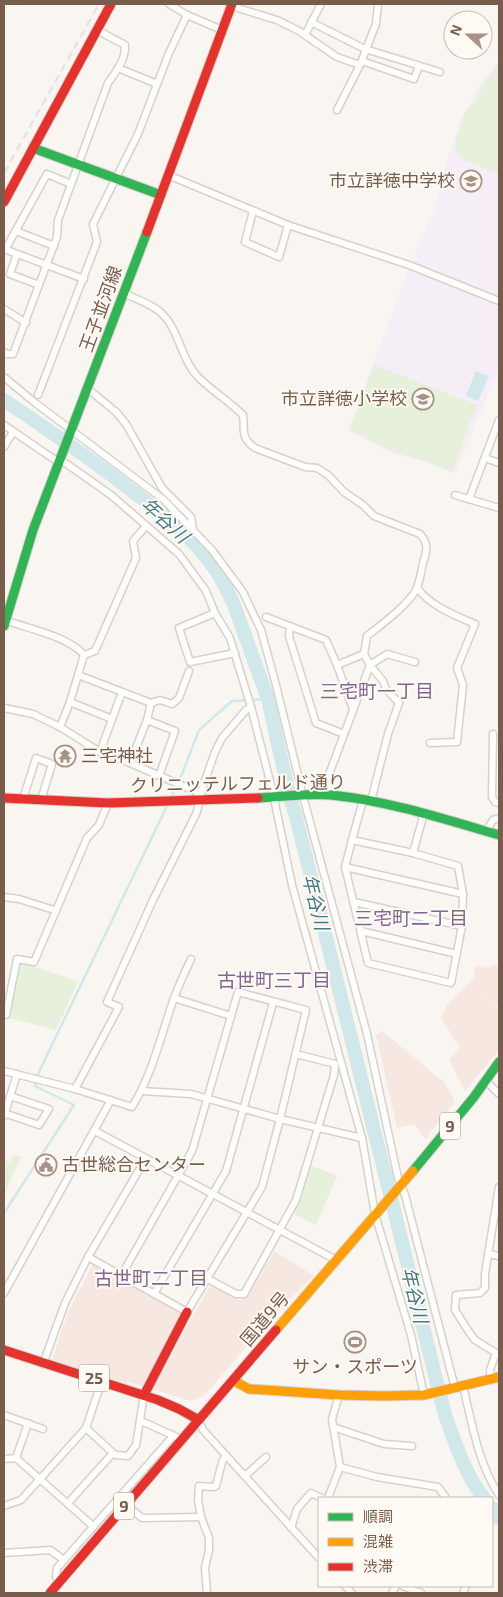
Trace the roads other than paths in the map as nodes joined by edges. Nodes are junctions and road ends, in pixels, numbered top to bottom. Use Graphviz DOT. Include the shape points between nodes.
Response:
graph roads {
  1 [pos="111,4"];
  2 [pos="169,4"];
  3 [pos="321,4"];
  4 [pos="378,4"];
  5 [pos="232,5"];
  6 [pos="187,15"];
  7 [pos="311,22"];
  8 [pos="97,30"];
  9 [pos="222,30"];
  10 [pos="305,35"];
  11 [pos="365,49"];
  12 [pos="361,63"];
  13 [pos="419,66"];
  14 [pos="118,68"];
  15 [pos="440,72"];
  16 [pos="157,84"];
  17 [pos="337,110"];
  18 [pos="33,148"];
  19 [pos="78,165"];
  20 [pos="168,175"];
  21 [pos="116,179"];
  22 [pos="71,184"];
  23 [pos="161,195"];
  24 [pos="4,202"];
  25 [pos="253,211"];
  26 [pos="288,225"];
  27 [pos="16,231"];
  28 [pos="54,246"];
  29 [pos="5,250"];
  30 [pos="17,254"];
  31 [pos="46,265"];
  32 [pos="7,273"];
  33 [pos="84,279"];
  34 [pos="39,285"];
  35 [pos="124,294"];
  36 [pos="499,301"];
  37 [pos="4,309"];
  38 [pos="26,323"];
  39 [pos="4,352"];
  40 [pos="4,377"];
  41 [pos="88,390"];
  42 [pos="38,395"];
  43 [pos="499,424"];
  44 [pos="4,425"];
  45 [pos="13,432"];
  46 [pos="71,432"];
  47 [pos="4,447"];
  48 [pos="485,458"];
  49 [pos="59,459"];
  50 [pos="499,463"];
  51 [pos="454,495"];
  52 [pos="469,499"];
  53 [pos="499,508"];
  54 [pos="146,526"];
  55 [pos="193,530"];
  56 [pos="417,588"];
  57 [pos="215,613"];
  58 [pos="266,617"];
  59 [pos="4,625"];
  60 [pos="290,626"];
  61 [pos="235,653"];
  62 [pos="364,654"];
  63 [pos="84,655"];
  64 [pos="415,662"];
  65 [pos="337,665"];
  66 [pos="370,665"];
  67 [pos="189,671"];
  68 [pos="78,676"];
  69 [pos="122,692"];
  70 [pos="70,702"];
  71 [pos="151,703"];
  72 [pos="252,707"];
  73 [pos="4,708"];
  74 [pos="353,709"];
  75 [pos="112,719"];
  76 [pos="147,720"];
  77 [pos="60,727"];
  78 [pos="344,734"];
  79 [pos="493,734"];
  80 [pos="430,743"];
  81 [pos="100,752"];
  82 [pos="130,763"];
  83 [pos="159,776"];
  84 [pos="301,796"];
  85 [pos="329,796"];
  86 [pos="277,797"];
  87 [pos="4,798"];
  88 [pos="24,799"];
  89 [pos="200,799"];
  90 [pos="40,800"];
  91 [pos="367,800"];
  92 [pos="108,803"];
  93 [pos="499,803"];
  94 [pos="424,813"];
  95 [pos="499,818"];
  96 [pos="486,831"];
  97 [pos="499,835"];
  98 [pos="352,840"];
  99 [pos="412,853"];
  100 [pos="345,867"];
  101 [pos="463,894"];
  102 [pos="4,897"];
  103 [pos="354,902"];
  104 [pos="54,910"];
  105 [pos="462,926"];
  106 [pos="361,931"];
  107 [pos="457,954"];
  108 [pos="191,959"];
  109 [pos="174,998"];
  110 [pos="273,1002"];
  111 [pos="4,1014"];
  112 [pos="231,1016"];
  113 [pos="296,1054"];
  114 [pos="499,1062"];
  115 [pos="4,1071"];
  116 [pos="17,1074"];
  117 [pos="486,1082"];
  118 [pos="75,1089"];
  119 [pos="142,1091"];
  120 [pos="499,1094"];
  121 [pos="10,1096"];
  122 [pos="207,1098"];
  123 [pos="111,1100"];
  124 [pos="244,1109"];
  125 [pos="4,1114"];
  126 [pos="280,1119"];
  127 [pos="318,1128"];
  128 [pos="95,1131"];
  129 [pos="362,1138"];
  130 [pos="146,1158"];
  131 [pos="179,1175"];
  132 [pos="400,1186"];
  133 [pos="499,1187"];
  134 [pos="214,1193"];
  135 [pos="248,1211"];
  136 [pos="377,1212"];
  137 [pos="281,1229"];
  138 [pos="488,1254"];
  139 [pos="499,1256"];
  140 [pos="88,1257"];
  141 [pos="336,1260"];
  142 [pos="121,1276"];
  143 [pos="206,1278"];
  144 [pos="4,1294"];
  145 [pos="154,1294"];
  146 [pos="187,1312"];
  147 [pos="4,1350"];
  148 [pos="42,1364"];
  149 [pos="495,1379"];
  150 [pos="102,1380"];
  151 [pos="234,1381"];
  152 [pos="455,1388"];
  153 [pos="426,1394"];
  154 [pos="144,1395"];
  155 [pos="338,1395"];
  156 [pos="4,1414"];
  157 [pos="199,1420"];
  158 [pos="141,1421"];
  159 [pos="28,1423"];
  160 [pos="333,1427"];
  161 [pos="86,1428"];
  162 [pos="43,1429"];
  163 [pos="173,1436"];
  164 [pos="182,1439"];
  165 [pos="412,1446"];
  166 [pos="112,1453"];
  167 [pos="226,1455"];
  168 [pos="266,1457"];
  169 [pos="16,1458"];
  170 [pos="4,1460"];
  171 [pos="340,1467"];
  172 [pos="245,1476"];
  173 [pos="40,1479"];
  174 [pos="496,1485"];
  175 [pos="499,1495"];
  176 [pos="320,1497"];
  177 [pos="328,1497"];
  178 [pos="445,1497"];
  179 [pos="68,1503"];
  180 [pos="125,1504"];
  181 [pos="4,1506"];
  182 [pos="202,1517"];
  183 [pos="93,1526"];
  184 [pos="292,1528"];
  185 [pos="4,1553"];
  186 [pos="318,1557"];
  187 [pos="64,1560"];
  188 [pos="60,1582"];
  189 [pos="406,1587"];
  190 [pos="50,1593"];
  191 [pos="207,1593"];
  192 [pos="422,1593"];
  1 -- 8 [label="main road"];
  2 -- 6 [label="street"];
  3 -- 7 [label="street"];
  4 -- 11 [label="street" via="376,24"];
  5 -- 9 [label="main road, 王子並河線"];
  5 -- 10 [label="street" via="277,20"];
  6 -- 9 [label="street"];
  6 -- 16 [label="street"];
  7 -- 10 [label="street"];
  7 -- 11 [label="street"];
  8 -- 14 [label="street" via="125,45"];
  8 -- 18 [label="main road"];
  9 -- 20 [label="main road, 王子並河線"];
  10 -- 12 [label="street" via="337,56"];
  11 -- 12 [label="street"];
  11 -- 13 [label="street"];
  12 -- 13 [label="street" via="414,79"];
  12 -- 17 [label="street"];
  13 -- 15 [label="street"];
  14 -- 16 [label="street"];
  14 -- 19 [label="street" via="108,83"];
  16 -- 21 [label="street"];
  18 -- 19 [label="main road"];
  18 -- 24 [label="main road"];
  19 -- 21 [label="main road"];
  19 -- 22 [label="street"];
  20 -- 23 [label="main road, 王子並河線"];
  20 -- 25 [label="street"];
  21 -- 23 [label="main road"];
  21 -- 33 [label="street" via="93,224 97,242"];
  22 -- 27 [label="street" via="47,174"];
  22 -- 28 [label="street" via="58,220"];
  23 -- 35 [label="main road, 王子並河線"];
  25 -- 26 [label="street"];
  25 -- 26 [label="street" via="245,242 280,257"];
  26 -- 36 [label="street" via="409,265"];
  27 -- 28 [label="street"];
  27 -- 29 [label="street"];
  28 -- 31 [label="street"];
  29 -- 30 [label="street"];
  30 -- 31 [label="street"];
  30 -- 32 [label="street"];
  31 -- 33 [label="street"];
  31 -- 34 [label="street"];
  32 -- 34 [label="street"];
  33 -- 42 [label="street"];
  34 -- 38 [label="street"];
  35 -- 41 [label="main road, 王子並河線"];
  35 -- 56 [label="street" via="157,309 164,316 176,334 187,362 199,377 243,415 244,437 255,448 305,467 317,468 374,516 420,534 427,548"];
  37 -- 38 [label="street"];
  38 -- 39 [label="street" via="13,354"];
  40 -- 46 [label="street"];
  41 -- 46 [label="main road, 王子並河線"];
  41 -- 55 [label="street" via="126,424 162,488 192,517"];
  43 -- 48 [label="street"];
  44 -- 45 [label="street"];
  45 -- 47 [label="street"];
  45 -- 49 [label="street"];
  46 -- 49 [label="main road, 王子並河線"];
  46 -- 55 [label="street" via="164,500"];
  48 -- 50 [label="street"];
  48 -- 52 [label="street"];
  49 -- 54 [label="street" via="111,495"];
  49 -- 59 [label="main road, 王子並河線"];
  51 -- 52 [label="street"];
  52 -- 53 [label="street"];
  54 -- 57 [label="street" via="179,554 206,591"];
  54 -- 63 [label="street" via="133,541 136,558 95,651"];
  55 -- 84 [label="street" via="238,585 261,630"];
  56 -- 62 [label="street" via="367,636"];
  56 -- 80 [label="street" via="439,608 475,624 457,668 463,685 457,742"];
  57 -- 61 [label="street"];
  57 -- 61 [label="street" via="179,628 190,662"];
  58 -- 60 [label="street"];
  59 -- 63 [label="street" via="67,641"];
  60 -- 65 [label="street" via="326,640"];
  60 -- 78 [label="street" via="289,636 316,723"];
  61 -- 72 [label="street"];
  62 -- 65 [label="street"];
  62 -- 66 [label="street"];
  63 -- 68 [label="street"];
  64 -- 66 [label="street" via="387,654"];
  65 -- 74 [label="street"];
  66 -- 74 [label="street"];
  66 -- 91 [label="street" via="399,703"];
  67 -- 71 [label="street" via="179,698 172,704 160,700"];
  68 -- 69 [label="street"];
  68 -- 70 [label="street"];
  69 -- 71 [label="street"];
  69 -- 75 [label="street"];
  70 -- 75 [label="street"];
  70 -- 77 [label="street"];
  71 -- 76 [label="street"];
  72 -- 86 [label="street"];
  72 -- 89 [label="street" via="222,738 202,786"];
  73 -- 77 [label="street" via="33,714"];
  74 -- 78 [label="street"];
  75 -- 81 [label="street"];
  76 -- 82 [label="street"];
  76 -- 83 [label="street" via="174,731"];
  77 -- 81 [label="street"];
  78 -- 85 [label="street" via="328,777"];
  79 -- 93 [label="street" via="492,798"];
  81 -- 82 [label="street"];
  82 -- 83 [label="street"];
  83 -- 89 [label="street" via="197,792"];
  84 -- 85 [label="main road, クリニッテルフェルド通り"];
  84 -- 86 [label="main road, クリニッテルフェルド通り"];
  84 -- 132 [label="street" via="367,1034"];
  85 -- 91 [label="main road, クリニッテルフェルド通り"];
  86 -- 89 [label="main road, クリニッテルフェルド通り"];
  86 -- 129 [label="street" via="292,885"];
  87 -- 88 [label="main road, クリニッテルフェルド通り"];
  88 -- 90 [label="main road, クリニッテルフェルド通り"];
  88 -- 90 [label="street" via="36,758 52,764"];
  89 -- 92 [label="main road, クリニッテルフェルド通り"];
  89 -- 118 [label="street" via="197,812 153,900 108,1002 119,1006"];
  90 -- 92 [label="main road, クリニッテルフェルド通り"];
  91 -- 94 [label="main road, クリニッテルフェルド通り"];
  91 -- 98 [label="street"];
  92 -- 104 [label="street" via="99,825 87,838"];
  94 -- 96 [label="main road, クリニッテルフェルド通り"];
  94 -- 99 [label="street"];
  95 -- 96 [label="street" via="493,820"];
  96 -- 97 [label="main road, クリニッテルフェルド通り"];
  98 -- 99 [label="street"];
  98 -- 100 [label="street"];
  99 -- 101 [label="street" via="458,866"];
  100 -- 101 [label="street"];
  100 -- 103 [label="street"];
  101 -- 105 [label="street"];
  102 -- 104 [label="street"];
  103 -- 105 [label="street"];
  103 -- 106 [label="street"];
  104 -- 111 [label="street" via="34,962 17,959"];
  105 -- 107 [label="street"];
  106 -- 107 [label="street"];
  106 -- 107 [label="street" via="368,963 378,966 451,983"];
  108 -- 109 [label="street"];
  109 -- 112 [label="street"];
  109 -- 119 [label="street"];
  110 -- 112 [label="street" via="238,992"];
  110 -- 113 [label="street" via="306,1010"];
  110 -- 124 [label="street"];
  112 -- 122 [label="street"];
  113 -- 126 [label="street"];
  113 -- 127 [label="street" via="335,1064"];
  114 -- 117 [label="main road, 国道9号 / 9"];
  115 -- 116 [label="street"];
  116 -- 118 [label="street"];
  116 -- 121 [label="street"];
  117 -- 120 [label="street"];
  117 -- 132 [label="main road, 国道9号 / 9"];
  118 -- 123 [label="street"];
  119 -- 122 [label="street"];
  119 -- 123 [label="street" via="132,1107"];
  121 -- 125 [label="street"];
  121 -- 125 [label="street" via="49,1109 39,1125"];
  122 -- 124 [label="street"];
  122 -- 131 [label="street" via="192,1151"];
  123 -- 128 [label="street"];
  124 -- 126 [label="street"];
  124 -- 134 [label="street" via="226,1171"];
  126 -- 127 [label="street"];
  126 -- 135 [label="street" via="262,1187"];
  127 -- 129 [label="street"];
  127 -- 137 [label="street" via="296,1200"];
  128 -- 130 [label="street"];
  128 -- 144 [label="street"];
  129 -- 136 [label="street"];
  130 -- 131 [label="street"];
  130 -- 140 [label="street"];
  131 -- 134 [label="street"];
  131 -- 142 [label="street"];
  132 -- 136 [label="main road, 国道9号 / 9"];
  132 -- 152 [label="street"];
  133 -- 138 [label="street"];
  134 -- 135 [label="street"];
  134 -- 145 [label="street"];
  135 -- 137 [label="street"];
  135 -- 143 [label="street"];
  136 -- 141 [label="main road, 国道9号 / 9"];
  136 -- 153 [label="street"];
  137 -- 141 [label="street"];
  137 -- 143 [label="street" via="244,1294 236,1294"];
  138 -- 139 [label="street"];
  138 -- 149 [label="street" via="485,1288 480,1293 456,1295 455,1310 475,1340 496,1352 490,1370"];
  140 -- 142 [label="street"];
  140 -- 148 [label="street" via="65,1304"];
  141 -- 151 [label="main road, 国道9号 / 9"];
  142 -- 145 [label="street"];
  143 -- 146 [label="street"];
  145 -- 146 [label="street"];
  146 -- 154 [label="main road"];
  147 -- 148 [label="main road, 25"];
  148 -- 150 [label="main road, 25"];
  149 -- 152 [label="main road"];
  150 -- 154 [label="main road, 25"];
  150 -- 161 [label="street"];
  151 -- 155 [label="main road" via="249,1389"];
  151 -- 157 [label="main road, 国道9号 / 9"];
  152 -- 153 [label="main road"];
  152 -- 174 [label="street"];
  153 -- 155 [label="main road"];
  154 -- 157 [label="main road, 25"];
  154 -- 158 [label="street"];
  155 -- 160 [label="street"];
  156 -- 159 [label="street"];
  157 -- 164 [label="main road, 国道9号 / 9"];
  157 -- 167 [label="street" via="203,1430"];
  158 -- 163 [label="street"];
  158 -- 166 [label="street" via="136,1444 128,1456"];
  159 -- 162 [label="street"];
  159 -- 169 [label="street"];
  160 -- 165 [label="street" via="384,1444"];
  160 -- 171 [label="street"];
  161 -- 166 [label="street"];
  161 -- 173 [label="street"];
  163 -- 164 [label="street"];
  163 -- 183 [label="street"];
  164 -- 180 [label="main road, 国道9号 / 9"];
  166 -- 179 [label="street"];
  167 -- 172 [label="street"];
  167 -- 182 [label="street" via="216,1486 199,1486"];
  168 -- 172 [label="street"];
  169 -- 170 [label="street"];
  169 -- 173 [label="street"];
  171 -- 177 [label="street"];
  171 -- 178 [label="street" via="376,1478 438,1487"];
  172 -- 184 [label="street"];
  173 -- 179 [label="street"];
  173 -- 181 [label="street" via="22,1500"];
  174 -- 175 [label="street"];
  176 -- 184 [label="street" via="311,1493 297,1509"];
  179 -- 183 [label="street"];
  180 -- 182 [label="street" via="142,1518"];
  180 -- 188 [label="main road, 国道9号 / 9"];
  182 -- 191 [label="street" via="209,1538 205,1568"];
  183 -- 187 [label="street"];
  184 -- 186 [label="street"];
  185 -- 187 [label="street" via="50,1550"];
  187 -- 188 [label="street" via="55,1572"];
  188 -- 190 [label="main road, 国道9号 / 9"];
  189 -- 192 [label="street"];
}
